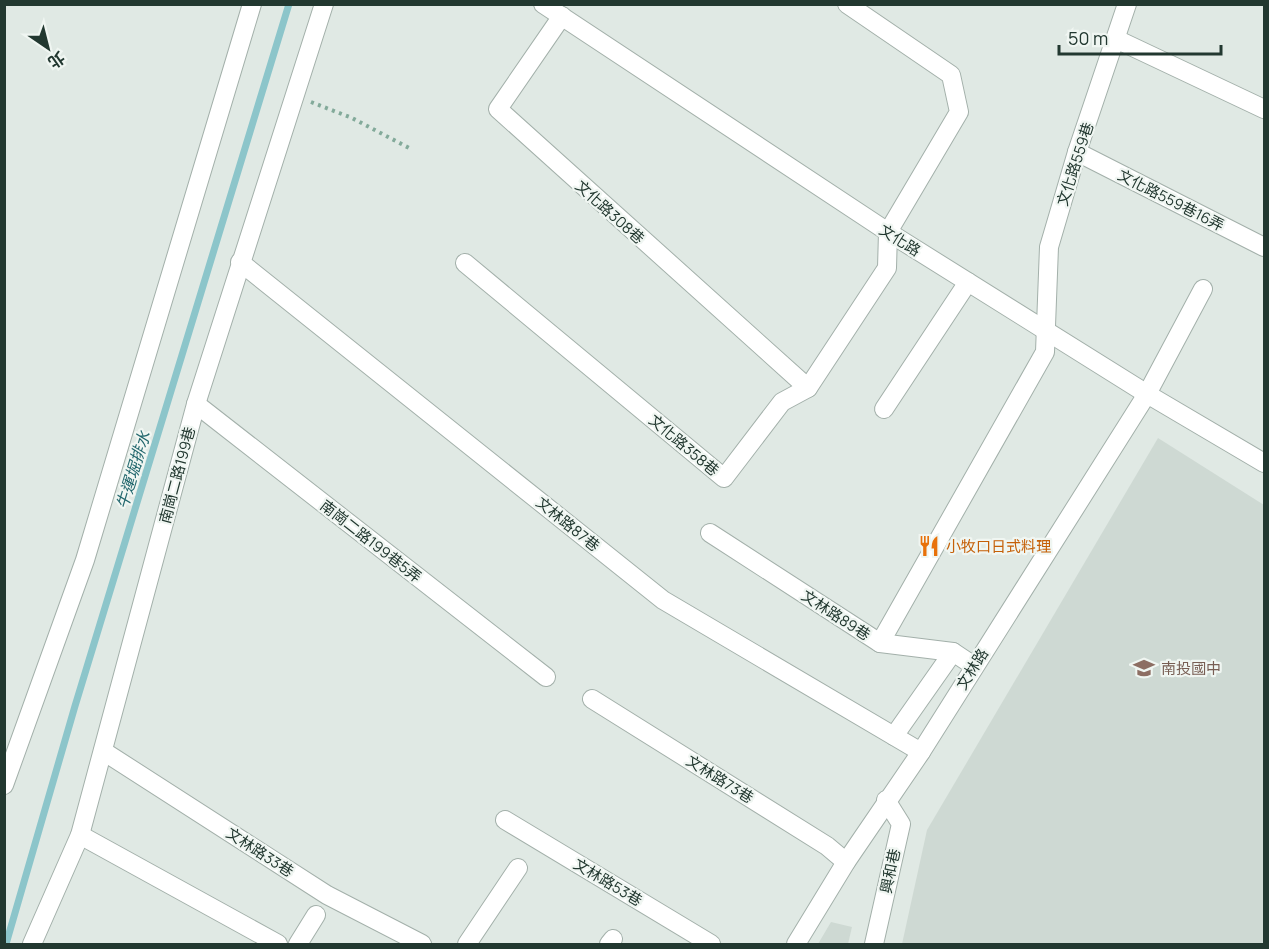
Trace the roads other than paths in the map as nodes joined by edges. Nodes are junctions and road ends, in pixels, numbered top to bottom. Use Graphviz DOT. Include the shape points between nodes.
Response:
graph roads {
  1 [pos="252,4"];
  2 [pos="324,4"];
  3 [pos="543,4"];
  4 [pos="847,4"];
  5 [pos="1127,4"];
  6 [pos="562,16"];
  7 [pos="1118,40"];
  8 [pos="1264,109"];
  9 [pos="1077,152"];
  10 [pos="888,232"];
  11 [pos="1264,247"];
  12 [pos="240,262"];
  13 [pos="465,263"];
  14 [pos="969,282"];
  15 [pos="1203,289"];
  16 [pos="1045,329"];
  17 [pos="808,388"];
  18 [pos="1147,394"];
  19 [pos="196,404"];
  20 [pos="884,409"];
  21 [pos="1264,463"];
  22 [pos="710,533"];
  23 [pos="880,643"];
  24 [pos="953,652"];
  25 [pos="974,666"];
  26 [pos="546,677"];
  27 [pos="592,699"];
  28 [pos="894,736"];
  29 [pos="103,752"];
  30 [pos="921,752"];
  31 [pos="4,785"];
  32 [pos="886,800"];
  33 [pos="506,820"];
  34 [pos="80,835"];
  35 [pos="846,862"];
  36 [pos="518,868"];
  37 [pos="316,915"];
  38 [pos="32,945"];
  39 [pos="278,945"];
  40 [pos="298,945"];
  41 [pos="422,945"];
  42 [pos="467,945"];
  43 [pos="711,945"];
  44 [pos="796,945"];
  45 [pos="874,945"];
  1 -- 31 [label="street" via="85,560"];
  2 -- 12 [label="street, 南崗二路199巷"];
  3 -- 6 [label="street, 文化路"];
  4 -- 10 [label="street" via="951,75 959,112"];
  5 -- 7 [label="street, 文化路559巷"];
  6 -- 10 [label="street, 文化路"];
  6 -- 17 [label="street, 文化路308巷" via="498,109"];
  7 -- 8 [label="street"];
  7 -- 9 [label="street, 文化路559巷"];
  9 -- 11 [label="street, 文化路559巷16弄"];
  9 -- 16 [label="street, 文化路559巷" via="1049,247"];
  10 -- 14 [label="street, 文化路"];
  10 -- 17 [label="street, 文化路358巷" via="887,268"];
  12 -- 19 [label="street, 南崗二路199巷"];
  12 -- 28 [label="street, 文林路87巷" via="663,600"];
  13 -- 17 [label="street, 文化路358巷" via="724,478 782,402"];
  14 -- 16 [label="street, 文化路"];
  14 -- 20 [label="street"];
  15 -- 18 [label="street, 文林路"];
  16 -- 18 [label="street, 文化路"];
  16 -- 23 [label="street, 文化路559巷" via="1045,352"];
  18 -- 21 [label="street, 文化路"];
  18 -- 25 [label="street, 文林路"];
  19 -- 26 [label="street, 南崗二路199巷5弄"];
  19 -- 29 [label="street, 南崗二路199巷"];
  22 -- 23 [label="street, 文林路89巷"];
  23 -- 24 [label="street, 文林路89巷"];
  24 -- 25 [label="street, 文林路89巷"];
  24 -- 28 [label="street"];
  25 -- 30 [label="street, 文林路"];
  27 -- 35 [label="street, 文林路73巷" via="827,846"];
  28 -- 30 [label="street, 文林路87巷"];
  29 -- 34 [label="street, 南崗二路199巷"];
  29 -- 41 [label="street, 文林路33巷" via="327,895"];
  30 -- 32 [label="street, 文林路"];
  32 -- 35 [label="street, 文林路"];
  32 -- 45 [label="street, 興和巷" via="901,824"];
  33 -- 43 [label="street, 文林路53巷"];
  34 -- 38 [label="street, 南崗二路199巷"];
  34 -- 39 [label="street"];
  35 -- 44 [label="street, 文林路"];
  36 -- 42 [label="street"];
  37 -- 40 [label="street"];
}
